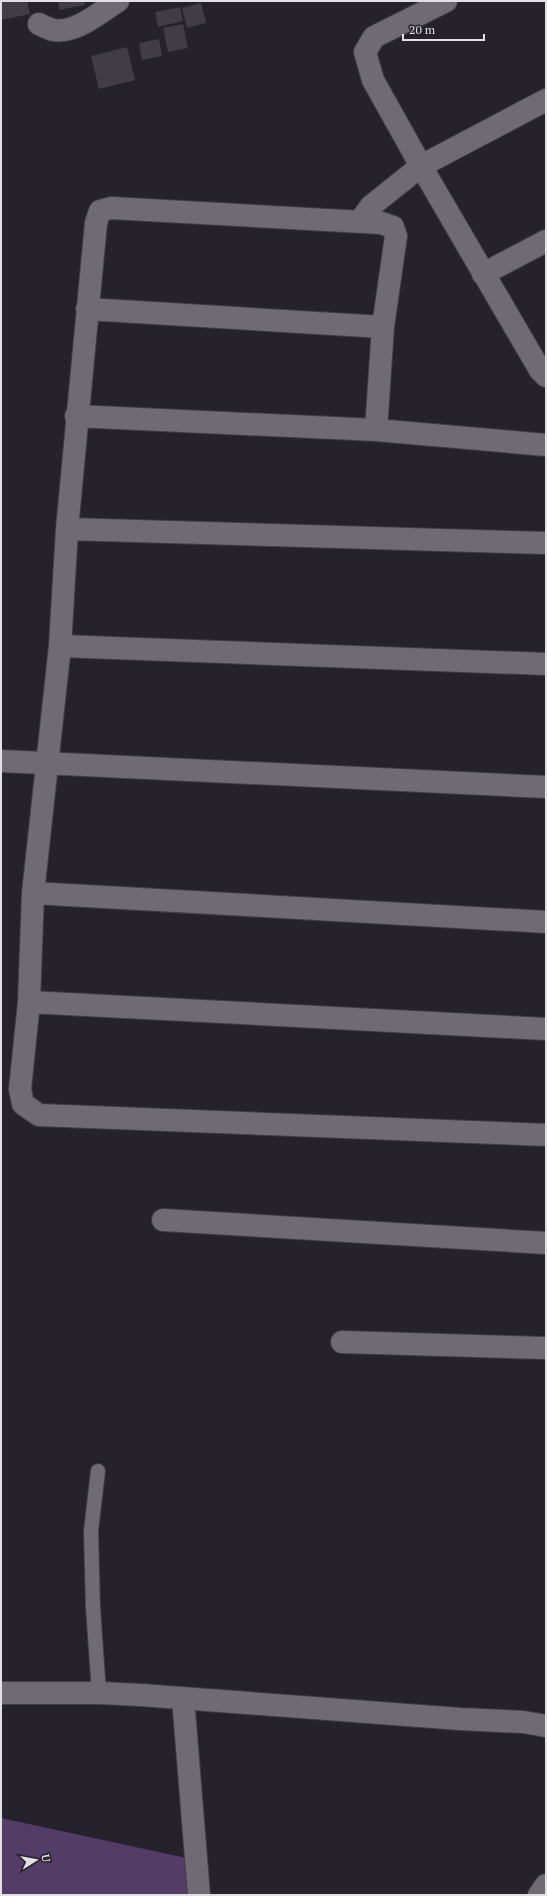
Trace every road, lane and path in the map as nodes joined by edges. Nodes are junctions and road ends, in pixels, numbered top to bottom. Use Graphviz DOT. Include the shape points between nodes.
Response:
graph roads {
  1 [pos="118,1"];
  2 [pos="446,1"];
  3 [pos="39,24"];
  4 [pos="546,100"];
  5 [pos="420,166"];
  6 [pos="360,221"];
  7 [pos="546,241"];
  8 [pos="483,274"];
  9 [pos="87,309"];
  10 [pos="383,327"];
  11 [pos="546,376"];
  12 [pos="76,416"];
  13 [pos="376,430"];
  14 [pos="546,445"];
  15 [pos="66,529"];
  16 [pos="546,543"];
  17 [pos="60,646"];
  18 [pos="546,664"];
  19 [pos="1,761"];
  20 [pos="48,762"];
  21 [pos="546,787"];
  22 [pos="33,893"];
  23 [pos="546,922"];
  24 [pos="28,1002"];
  25 [pos="546,1030"];
  26 [pos="546,1135"];
  27 [pos="163,1220"];
  28 [pos="546,1243"];
  29 [pos="342,1342"];
  30 [pos="546,1348"];
  31 [pos="98,1471"];
  32 [pos="1,1692"];
  33 [pos="99,1693"];
  34 [pos="182,1698"];
  35 [pos="546,1726"];
  36 [pos="546,1885"];
  37 [pos="200,1895"];
  38 [pos="540,1895"];
  1 -- 3 [label="street" via="81,24 64,30 52,30"];
  2 -- 5 [label="street" via="374,37 365,52 373,80"];
  4 -- 5 [label="street"];
  5 -- 6 [label="street" via="371,206"];
  5 -- 8 [label="street"];
  6 -- 9 [label="street" via="111,208 100,211 96,223"];
  6 -- 10 [label="street" via="393,227 396,236"];
  7 -- 8 [label="street"];
  8 -- 11 [label="street"];
  9 -- 10 [label="street"];
  9 -- 12 [label="street"];
  10 -- 13 [label="street"];
  12 -- 13 [label="street"];
  12 -- 15 [label="street"];
  13 -- 14 [label="street"];
  15 -- 16 [label="street"];
  15 -- 17 [label="street"];
  17 -- 18 [label="street"];
  17 -- 20 [label="street"];
  19 -- 20 [label="street"];
  20 -- 21 [label="street"];
  20 -- 22 [label="street"];
  22 -- 23 [label="street"];
  22 -- 24 [label="street"];
  24 -- 25 [label="street"];
  24 -- 26 [label="street" via="20,1090 23,1104 39,1115"];
  27 -- 28 [label="street"];
  29 -- 30 [label="street"];
  31 -- 33 [label="lane" via="91,1531"];
  32 -- 33 [label="street"];
  33 -- 34 [label="street"];
  34 -- 35 [label="street" via="523,1722"];
  34 -- 37 [label="street"];
  36 -- 38 [label="street"];
}
